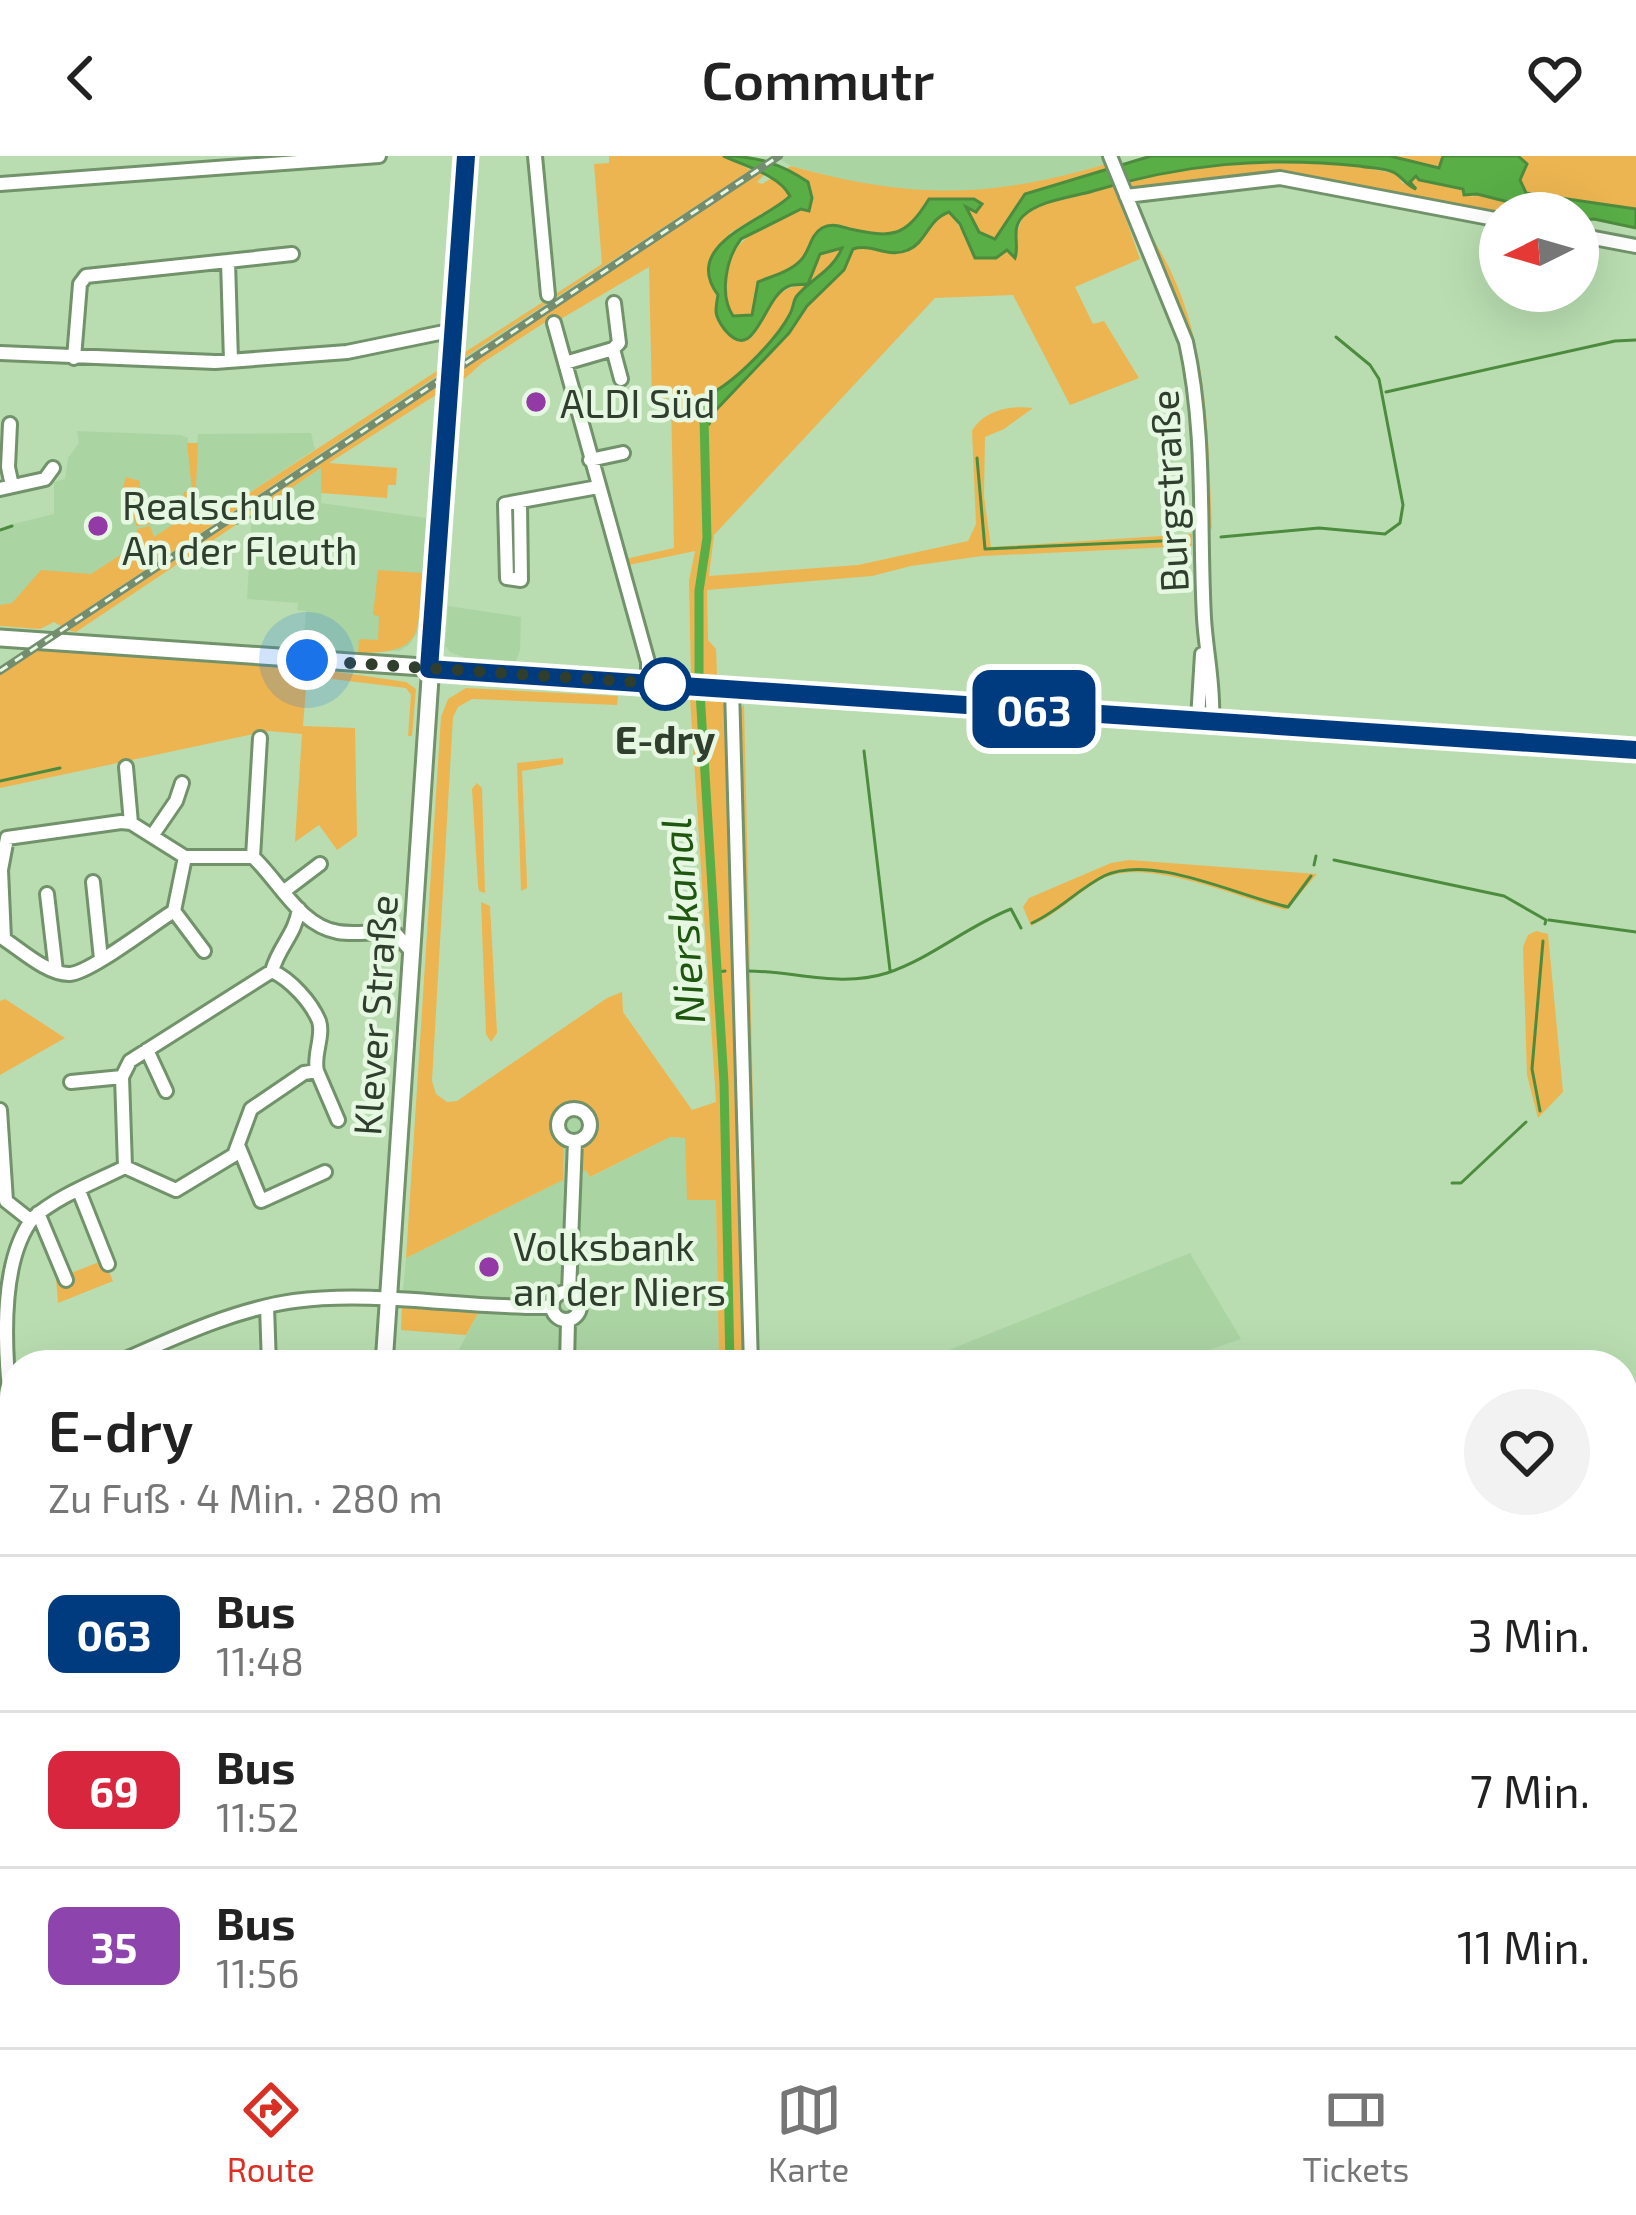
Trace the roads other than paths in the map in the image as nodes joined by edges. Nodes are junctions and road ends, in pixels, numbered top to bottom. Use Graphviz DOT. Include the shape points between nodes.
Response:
graph roads {
  1 [pos="162,156"];
  2 [pos="379,156"];
  3 [pos="466,156"];
  4 [pos="536,156"];
  5 [pos="1111,159"];
  6 [pos="163,174"];
  7 [pos="0,184"];
  8 [pos="1124,192"];
  9 [pos="1479,216"];
  10 [pos="1599,239"];
  11 [pos="1636,246"];
  12 [pos="292,254"];
  13 [pos="228,261"];
  14 [pos="548,295"];
  15 [pos="614,303"];
  16 [pos="554,323"];
  17 [pos="454,330"];
  18 [pos="613,350"];
  19 [pos="0,353"];
  20 [pos="74,358"];
  21 [pos="231,361"];
  22 [pos="565,363"];
  23 [pos="621,379"];
  24 [pos="10,424"];
  25 [pos="623,454"];
  26 [pos="590,460"];
  27 [pos="53,468"];
  28 [pos="598,487"];
  29 [pos="6,488"];
  30 [pos="520,503"];
  31 [pos="0,638"];
  32 [pos="429,669"];
  33 [pos="648,683"];
  34 [pos="732,689"];
  35 [pos="1205,719"];
  36 [pos="260,737"];
  37 [pos="1636,750"];
  38 [pos="126,767"];
  39 [pos="182,783"];
  40 [pos="131,824"];
  41 [pos="152,836"];
  42 [pos="4,838"];
  43 [pos="185,857"];
  44 [pos="253,857"];
  45 [pos="320,864"];
  46 [pos="93,882"];
  47 [pos="283,892"];
  48 [pos="47,894"];
  49 [pos="415,901"];
  50 [pos="299,909"];
  51 [pos="174,911"];
  52 [pos="320,926"];
  53 [pos="386,932"];
  54 [pos="295,934"];
  55 [pos="2,940"];
  56 [pos="204,951"];
  57 [pos="412,953"];
  58 [pos="101,959"];
  59 [pos="272,970"];
  60 [pos="56,971"];
  61 [pos="147,1050"];
  62 [pos="317,1071"];
  63 [pos="122,1077"];
  64 [pos="71,1082"];
  65 [pos="166,1091"];
  66 [pos="0,1110"];
  67 [pos="338,1120"];
  68 [pos="574,1141"];
  69 [pos="238,1144"];
  70 [pos="125,1167"];
  71 [pos="325,1172"];
  72 [pos="2,1183"];
  73 [pos="79,1191"];
  74 [pos="34,1216"];
  75 [pos="108,1264"];
  76 [pos="66,1280"];
  77 [pos="0,1287"];
  78 [pos="569,1292"];
  79 [pos="388,1301"];
  80 [pos="267,1306"];
  81 [pos="552,1306"];
  82 [pos="568,1320"];
  83 [pos="6,1350"];
  84 [pos="151,1350"];
  85 [pos="268,1350"];
  86 [pos="385,1350"];
  87 [pos="567,1350"];
  88 [pos="751,1350"];
  1 -- 6 [label="street"];
  2 -- 6 [label="street"];
  3 -- 17 [label="main road, Klever Straße"];
  4 -- 14 [label="street"];
  5 -- 8 [label="street, Burgstraße"];
  6 -- 7 [label="street"];
  8 -- 9 [label="street" via="1280,178"];
  8 -- 35 [label="street, Burgstraße" via="1186,342 1198,411"];
  10 -- 11 [label="street"];
  12 -- 13 [label="street"];
  13 -- 20 [label="street" via="86,275"];
  13 -- 21 [label="street"];
  15 -- 18 [label="street"];
  16 -- 22 [label="street"];
  17 -- 21 [label="street" via="347,352"];
  17 -- 32 [label="main road, Klever Straße"];
  18 -- 22 [label="street"];
  18 -- 23 [label="street"];
  19 -- 20 [label="street"];
  20 -- 21 [label="street"];
  22 -- 26 [label="street"];
  24 -- 29 [label="street"];
  25 -- 26 [label="street"];
  26 -- 28 [label="street"];
  27 -- 29 [label="street" via="45,478"];
  28 -- 30 [label="street"];
  28 -- 33 [label="street" via="649,662"];
  30 -- 30 [label="street" via="521,543 521,580 507,578 506,544 506,504"];
  31 -- 32 [label="main road"];
  32 -- 33 [label="main road"];
  32 -- 49 [label="main road, Klever Straße"];
  33 -- 34 [label="main road"];
  34 -- 35 [label="main road"];
  34 -- 88 [label="street"];
  35 -- 37 [label="main road"];
  36 -- 44 [label="street"];
  38 -- 40 [label="street"];
  39 -- 41 [label="street"];
  40 -- 41 [label="street"];
  40 -- 42 [label="street"];
  41 -- 43 [label="street"];
  42 -- 55 [label="street"];
  43 -- 44 [label="street"];
  43 -- 51 [label="street"];
  44 -- 47 [label="street"];
  45 -- 47 [label="street"];
  46 -- 58 [label="street"];
  47 -- 50 [label="street"];
  48 -- 60 [label="street"];
  49 -- 53 [label="street"];
  49 -- 57 [label="main road, Klever Straße"];
  50 -- 52 [label="street"];
  50 -- 54 [label="street"];
  51 -- 56 [label="street"];
  51 -- 58 [label="street"];
  52 -- 53 [label="street"];
  52 -- 54 [label="street"];
  53 -- 57 [label="street"];
  54 -- 59 [label="street"];
  55 -- 60 [label="street"];
  57 -- 79 [label="main road, Klever Straße"];
  58 -- 60 [label="street" via="77,972"];
  59 -- 61 [label="street"];
  59 -- 62 [label="street" via="319,1021"];
  61 -- 63 [label="street"];
  61 -- 65 [label="street"];
  62 -- 67 [label="street"];
  62 -- 69 [label="street" via="251,1109"];
  63 -- 64 [label="street"];
  63 -- 70 [label="street"];
  66 -- 72 [label="street"];
  68 -- 78 [label="street"];
  69 -- 70 [label="street" via="234,1155 176,1190"];
  69 -- 71 [label="street" via="261,1201"];
  70 -- 73 [label="street"];
  72 -- 74 [label="street" via="6,1201"];
  73 -- 74 [label="street"];
  73 -- 75 [label="street"];
  74 -- 76 [label="street"];
  74 -- 77 [label="street" via="10,1250"];
  77 -- 83 [label="street"];
  78 -- 81 [label="street"];
  78 -- 82 [label="street" via="580,1307"];
  79 -- 80 [label="street"];
  79 -- 81 [label="street"];
  79 -- 86 [label="main road, Klever Straße"];
  80 -- 84 [label="street"];
  80 -- 85 [label="street"];
  81 -- 82 [label="street"];
  82 -- 87 [label="street"];
}
